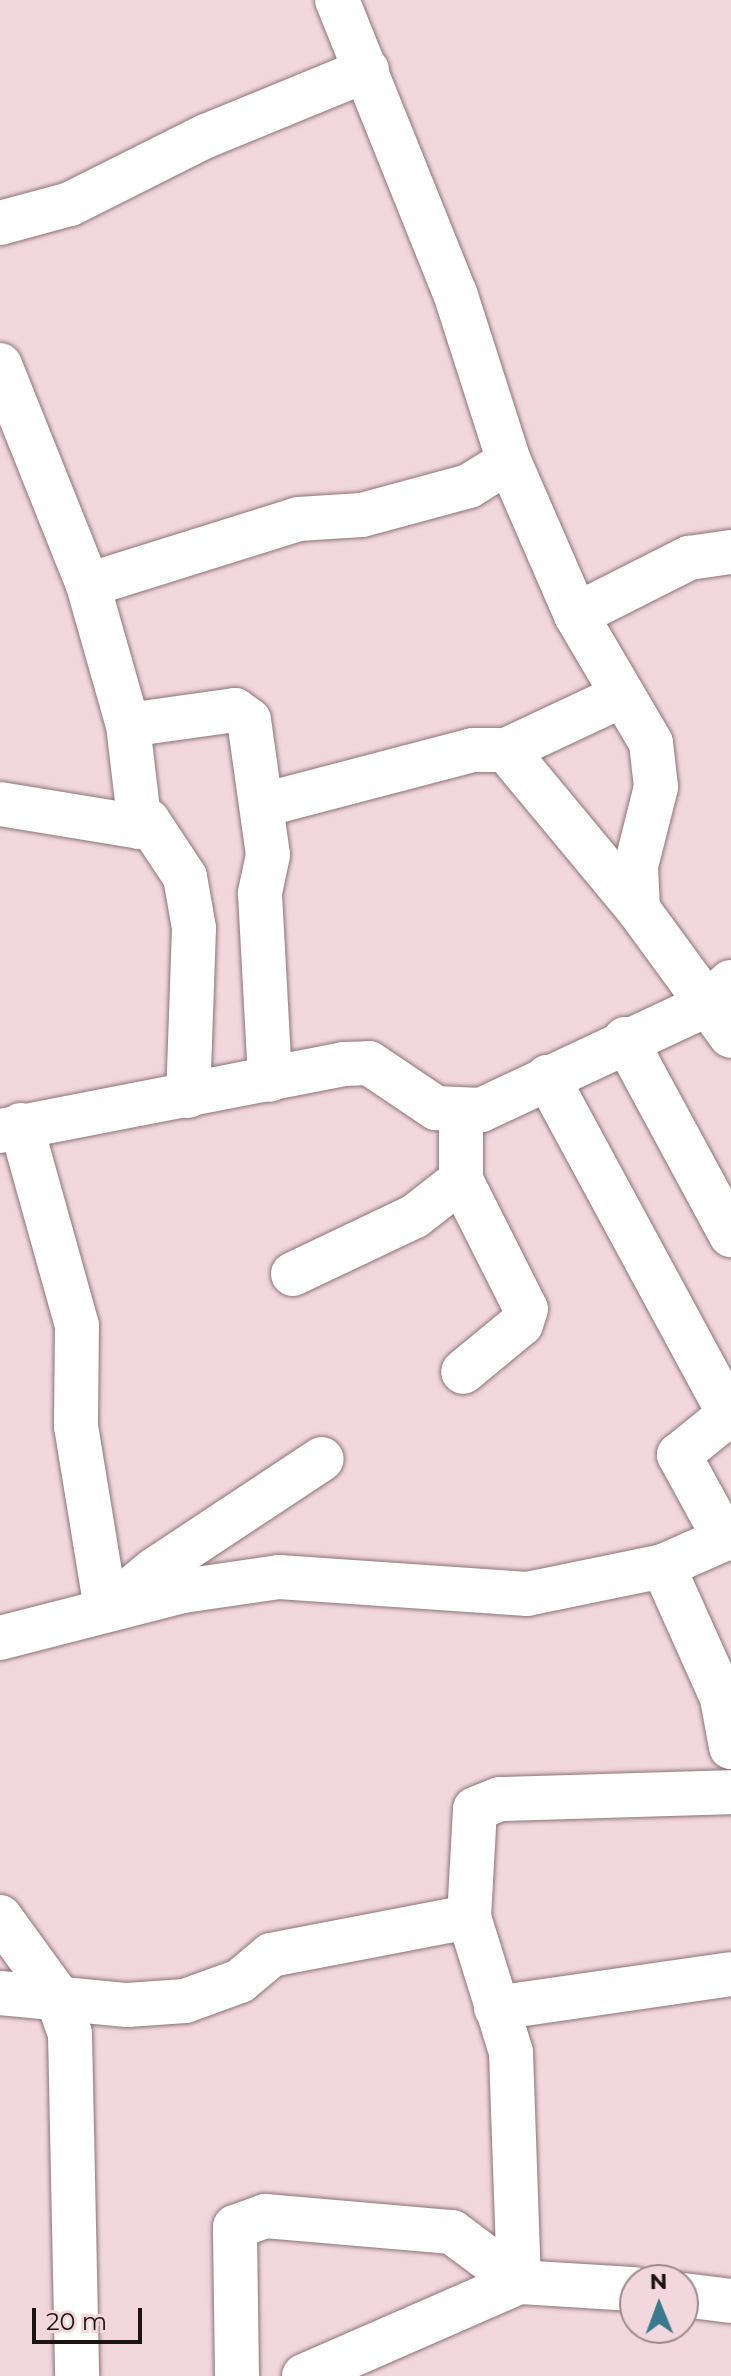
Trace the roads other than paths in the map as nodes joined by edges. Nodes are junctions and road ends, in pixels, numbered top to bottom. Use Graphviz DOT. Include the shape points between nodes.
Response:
graph roads {
  1 [pos="337,0"];
  2 [pos="367,70"];
  3 [pos="0,223"];
  4 [pos="0,365"];
  5 [pos="509,461"];
  6 [pos="731,552"];
  7 [pos="88,585"];
  8 [pos="576,615"];
  9 [pos="619,697"];
  10 [pos="128,725"];
  11 [pos="506,750"];
  12 [pos="0,804"];
  13 [pos="263,805"];
  14 [pos="140,827"];
  15 [pos="638,909"];
  16 [pos="722,1008"];
  17 [pos="625,1039"];
  18 [pos="547,1077"];
  19 [pos="270,1080"];
  20 [pos="188,1096"];
  21 [pos="461,1113"];
  22 [pos="10,1128"];
  23 [pos="461,1180"];
  24 [pos="726,1214"];
  25 [pos="293,1274"];
  26 [pos="463,1372"];
  27 [pos="730,1414"];
  28 [pos="322,1459"];
  29 [pos="728,1538"];
  30 [pos="663,1566"];
  31 [pos="106,1610"];
  32 [pos="0,1638"];
  33 [pos="731,1747"];
  34 [pos="731,1792"];
  35 [pos="0,1917"];
  36 [pos="469,1917"];
  37 [pos="731,1974"];
  38 [pos="0,1993"];
  39 [pos="56,1994"];
  40 [pos="496,2008"];
  41 [pos="519,2282"];
  42 [pos="619,2288"];
  43 [pos="699,2297"];
  44 [pos="731,2301"];
  45 [pos="77,2376"];
  46 [pos="237,2376"];
  47 [pos="304,2376"];
  1 -- 2 [label="street"];
  2 -- 3 [label="street" via="206,136 70,204"];
  2 -- 5 [label="street" via="455,293"];
  4 -- 7 [label="street"];
  5 -- 7 [label="street" via="469,486 362,515 298,519"];
  5 -- 8 [label="street"];
  6 -- 8 [label="street" via="689,558"];
  7 -- 10 [label="street"];
  8 -- 9 [label="street"];
  9 -- 11 [label="street"];
  9 -- 15 [label="street" via="651,743 656,787 636,866"];
  10 -- 13 [label="street" via="235,710 249,720"];
  10 -- 14 [label="street"];
  11 -- 13 [label="street" via="473,750"];
  11 -- 15 [label="street"];
  12 -- 14 [label="street"];
  13 -- 19 [label="street" via="268,855 260,894"];
  14 -- 20 [label="street" via="148,821 185,877 194,928"];
  15 -- 16 [label="street"];
  16 -- 17 [label="street"];
  17 -- 18 [label="street"];
  17 -- 24 [label="street"];
  18 -- 21 [label="street"];
  18 -- 27 [label="street"];
  19 -- 20 [label="street"];
  19 -- 21 [label="street" via="369,1063 436,1108"];
  20 -- 22 [label="street"];
  21 -- 23 [label="street"];
  22 -- 31 [label="street" via="77,1325 76,1426"];
  23 -- 25 [label="street" via="415,1216"];
  23 -- 26 [label="street" via="526,1309 521,1324"];
  27 -- 29 [label="street" via="679,1455"];
  28 -- 31 [label="street" via="154,1570"];
  29 -- 30 [label="street"];
  30 -- 31 [label="street" via="527,1594 279,1577"];
  30 -- 33 [label="street" via="722,1698"];
  31 -- 32 [label="street"];
  34 -- 36 [label="street" via="486,1801 475,1809"];
  35 -- 39 [label="street"];
  36 -- 39 [label="street" via="271,1955 240,1981 185,2001 127,2005"];
  36 -- 40 [label="street"];
  37 -- 40 [label="street"];
  38 -- 39 [label="street"];
  39 -- 45 [label="street" via="70,2034"];
  40 -- 41 [label="street" via="511,2052"];
  41 -- 42 [label="street"];
  41 -- 46 [label="street" via="452,2232 265,2216 235,2227"];
  41 -- 47 [label="street"];
  43 -- 44 [label="street"];
}
